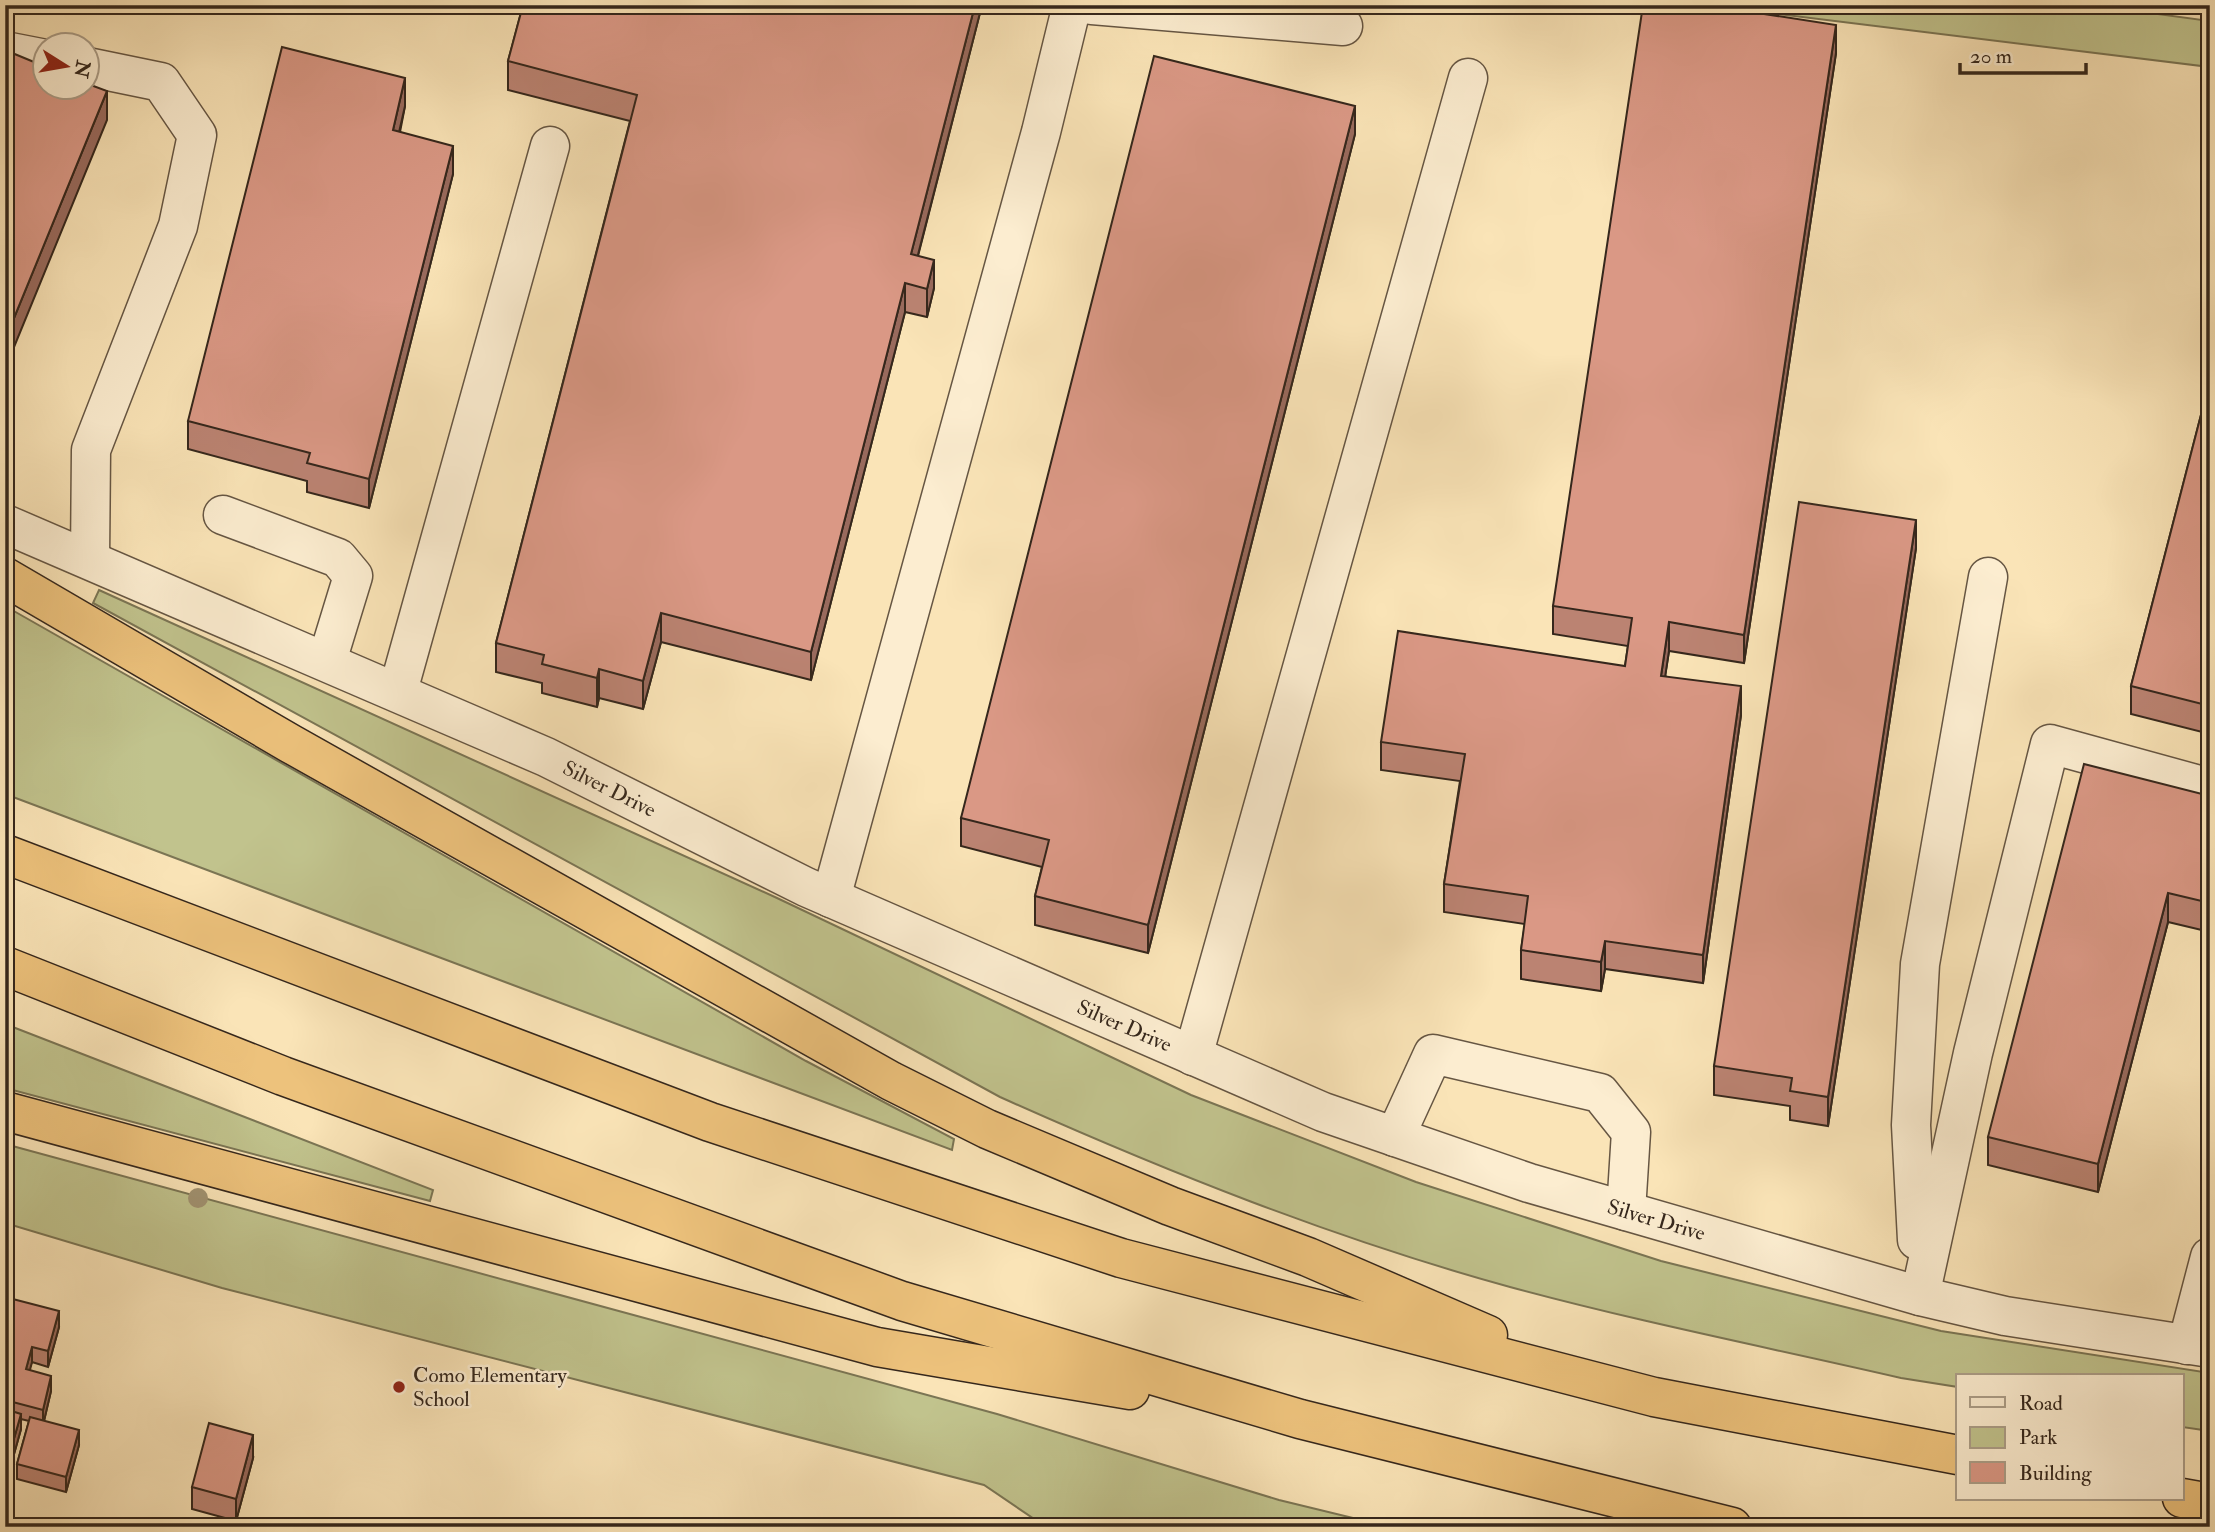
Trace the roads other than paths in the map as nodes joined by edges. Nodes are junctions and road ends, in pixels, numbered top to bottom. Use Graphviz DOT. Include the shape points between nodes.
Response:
graph roads {
  1 [pos="1072,5"];
  2 [pos="1092,5"];
  3 [pos="1343,26"];
  4 [pos="5,51"];
  5 [pos="32,56"];
  6 [pos="102,70"];
  7 [pos="1468,78"];
  8 [pos="550,146"];
  9 [pos="223,515"];
  10 [pos="5,524"];
  11 [pos="5,554"];
  12 [pos="90,559"];
  13 [pos="5,577"];
  14 [pos="1988,577"];
  15 [pos="327,661"];
  16 [pos="398,691"];
  17 [pos="2210,788"];
  18 [pos="5,854"];
  19 [pos="831,898"];
  20 [pos="5,966"];
  21 [pos="1193,1056"];
  22 [pos="5,1111"];
  23 [pos="1395,1137"];
  24 [pos="1626,1211"];
  25 [pos="2210,1257"];
  26 [pos="1920,1296"];
  27 [pos="2198,1346"];
  28 [pos="1602,1385"];
  29 [pos="1300,1419"];
  30 [pos="1956,1455"];
  31 [pos="1732,1527"];
  1 -- 19 [label="street"];
  2 -- 3 [label="street"];
  4 -- 5 [label="street"];
  6 -- 12 [label="street" via="161,82 197,135 178,226 91,450"];
  7 -- 21 [label="street"];
  8 -- 16 [label="street"];
  9 -- 15 [label="street" via="338,558 353,576"];
  10 -- 12 [label="street, Silver Drive"];
  11 -- 12 [label="street, Silver Drive"];
  12 -- 15 [label="street, Silver Drive"];
  13 -- 28 [label="highway" via="291,744 903,1087 987,1129 1170,1206 1308,1257"];
  14 -- 26 [label="street" via="1920,964 1911,1125"];
  15 -- 16 [label="street, Silver Drive"];
  16 -- 19 [label="street, Silver Drive" via="547,757"];
  17 -- 26 [label="street" via="2050,744 1973,1053"];
  18 -- 28 [label="highway" via="736,1131 1121,1258"];
  19 -- 21 [label="street, Silver Drive"];
  20 -- 29 [label="highway" via="283,1076 902,1301"];
  21 -- 23 [label="street, Silver Drive" via="1323,1112"];
  22 -- 29 [label="highway" via="877,1347"];
  23 -- 24 [label="street, Silver Drive"];
  23 -- 24 [label="street" via="1433,1054 1600,1093 1631,1132"];
  24 -- 26 [label="street, Silver Drive"];
  25 -- 27 [label="street"];
  26 -- 27 [label="street, Silver Drive" via="2005,1316"];
  28 -- 30 [label="highway"];
  29 -- 31 [label="highway"];
}
